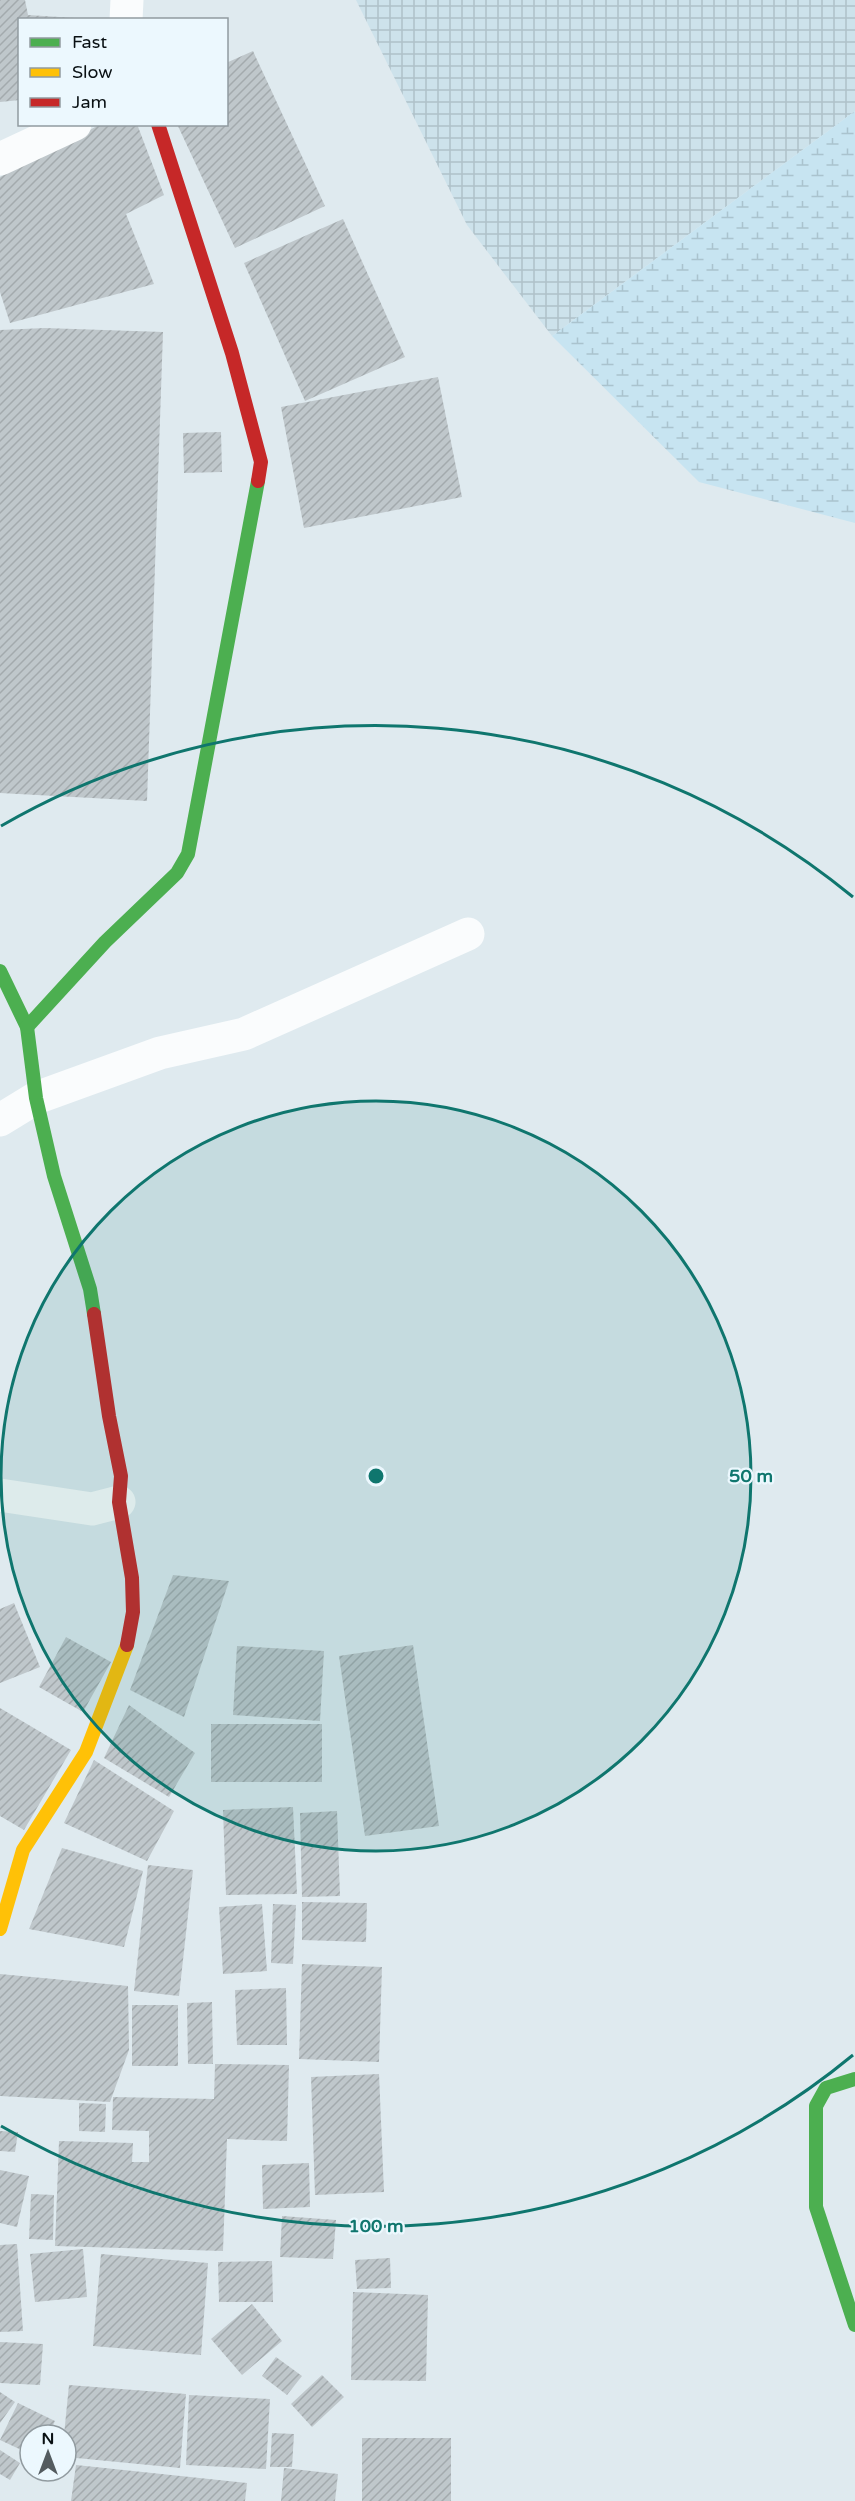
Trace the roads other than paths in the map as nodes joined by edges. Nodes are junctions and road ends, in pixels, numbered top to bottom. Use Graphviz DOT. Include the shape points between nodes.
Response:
graph roads {
  1 [pos="127,0"];
  2 [pos="126,18"];
  3 [pos="71,126"];
  4 [pos="159,126"];
  5 [pos="0,159"];
  6 [pos="468,934"];
  7 [pos="0,971"];
  8 [pos="27,1027"];
  9 [pos="36,1098"];
  10 [pos="0,1120"];
  11 [pos="0,1495"];
  12 [pos="118,1502"];
  13 [pos="0,1929"];
  14 [pos="855,2079"];
  15 [pos="849,2285"];
  16 [pos="855,2325"];
  1 -- 2 [label="street"];
  3 -- 5 [label="street"];
  4 -- 8 [label="street" via="232,353 261,462 188,854 177,873 105,942"];
  6 -- 9 [label="street" via="244,1034 160,1053"];
  7 -- 8 [label="street"];
  8 -- 9 [label="street"];
  9 -- 10 [label="street"];
  9 -- 12 [label="street" via="54,1176 90,1289 121,1476"];
  11 -- 12 [label="street" via="92,1509"];
  12 -- 13 [label="street" via="132,1578 133,1612 127,1646 86,1752 23,1850"];
  14 -- 15 [label="street" via="822,2091 816,2106 816,2207"];
  15 -- 16 [label="street"];
}
